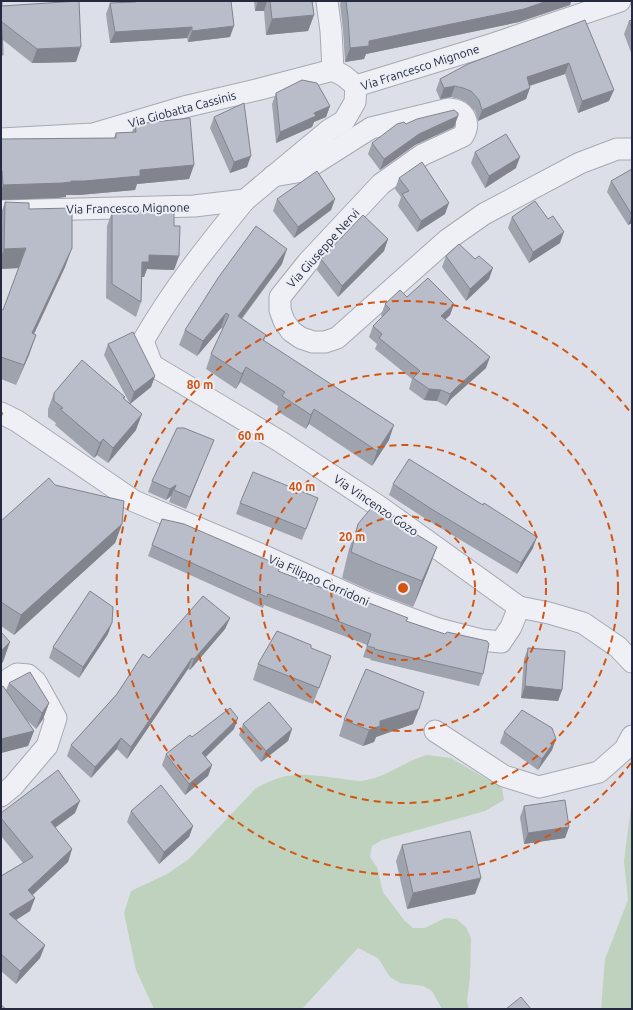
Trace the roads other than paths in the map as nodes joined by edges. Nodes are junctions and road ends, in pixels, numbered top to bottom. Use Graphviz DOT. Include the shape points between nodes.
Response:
graph roads {
  1 [pos="327,1"];
  2 [pos="620,1"];
  3 [pos="333,70"];
  4 [pos="356,86"];
  5 [pos="1,139"];
  6 [pos="632,149"];
  7 [pos="273,176"];
  8 [pos="245,200"];
  9 [pos="1,211"];
  10 [pos="1,413"];
  11 [pos="519,607"];
  12 [pos="632,662"];
  13 [pos="1,684"];
  14 [pos="435,731"];
  15 [pos="632,736"];
  16 [pos="1,796"];
  1 -- 3 [label="street"];
  2 -- 4 [label="street, Via Francesco Mignone" via="493,44"];
  3 -- 4 [label="street"];
  3 -- 5 [label="street, Via Giobatta Cassinis" via="184,107 92,134"];
  4 -- 7 [label="street, Via Francesco Mignone" via="355,102 344,121 329,130"];
  6 -- 7 [label="street, Via Giuseppe Nervi" via="617,149 580,164 484,214 448,240 337,338 325,342 313,342 291,331 280,310 280,297 308,262 381,184 422,155 463,136 467,126 466,120 460,111 449,109 371,128 303,171"];
  7 -- 8 [label="street, Via Francesco Mignone"];
  8 -- 9 [label="street, Via Francesco Mignone" via="194,206"];
  8 -- 11 [label="street, Via Vincenzo Gozo" via="188,272 143,341 152,365 281,442 380,507"];
  10 -- 11 [label="street, Via Filippo Corridoni" via="17,421 134,501 364,601 438,629 481,640 501,642 511,627"];
  11 -- 12 [label="street" via="583,623 618,646"];
  13 -- 16 [label="street" via="17,674 28,675 36,682 56,718 47,746 13,786"];
  14 -- 15 [label="street" via="504,776 540,787 599,772 625,749"];
}
